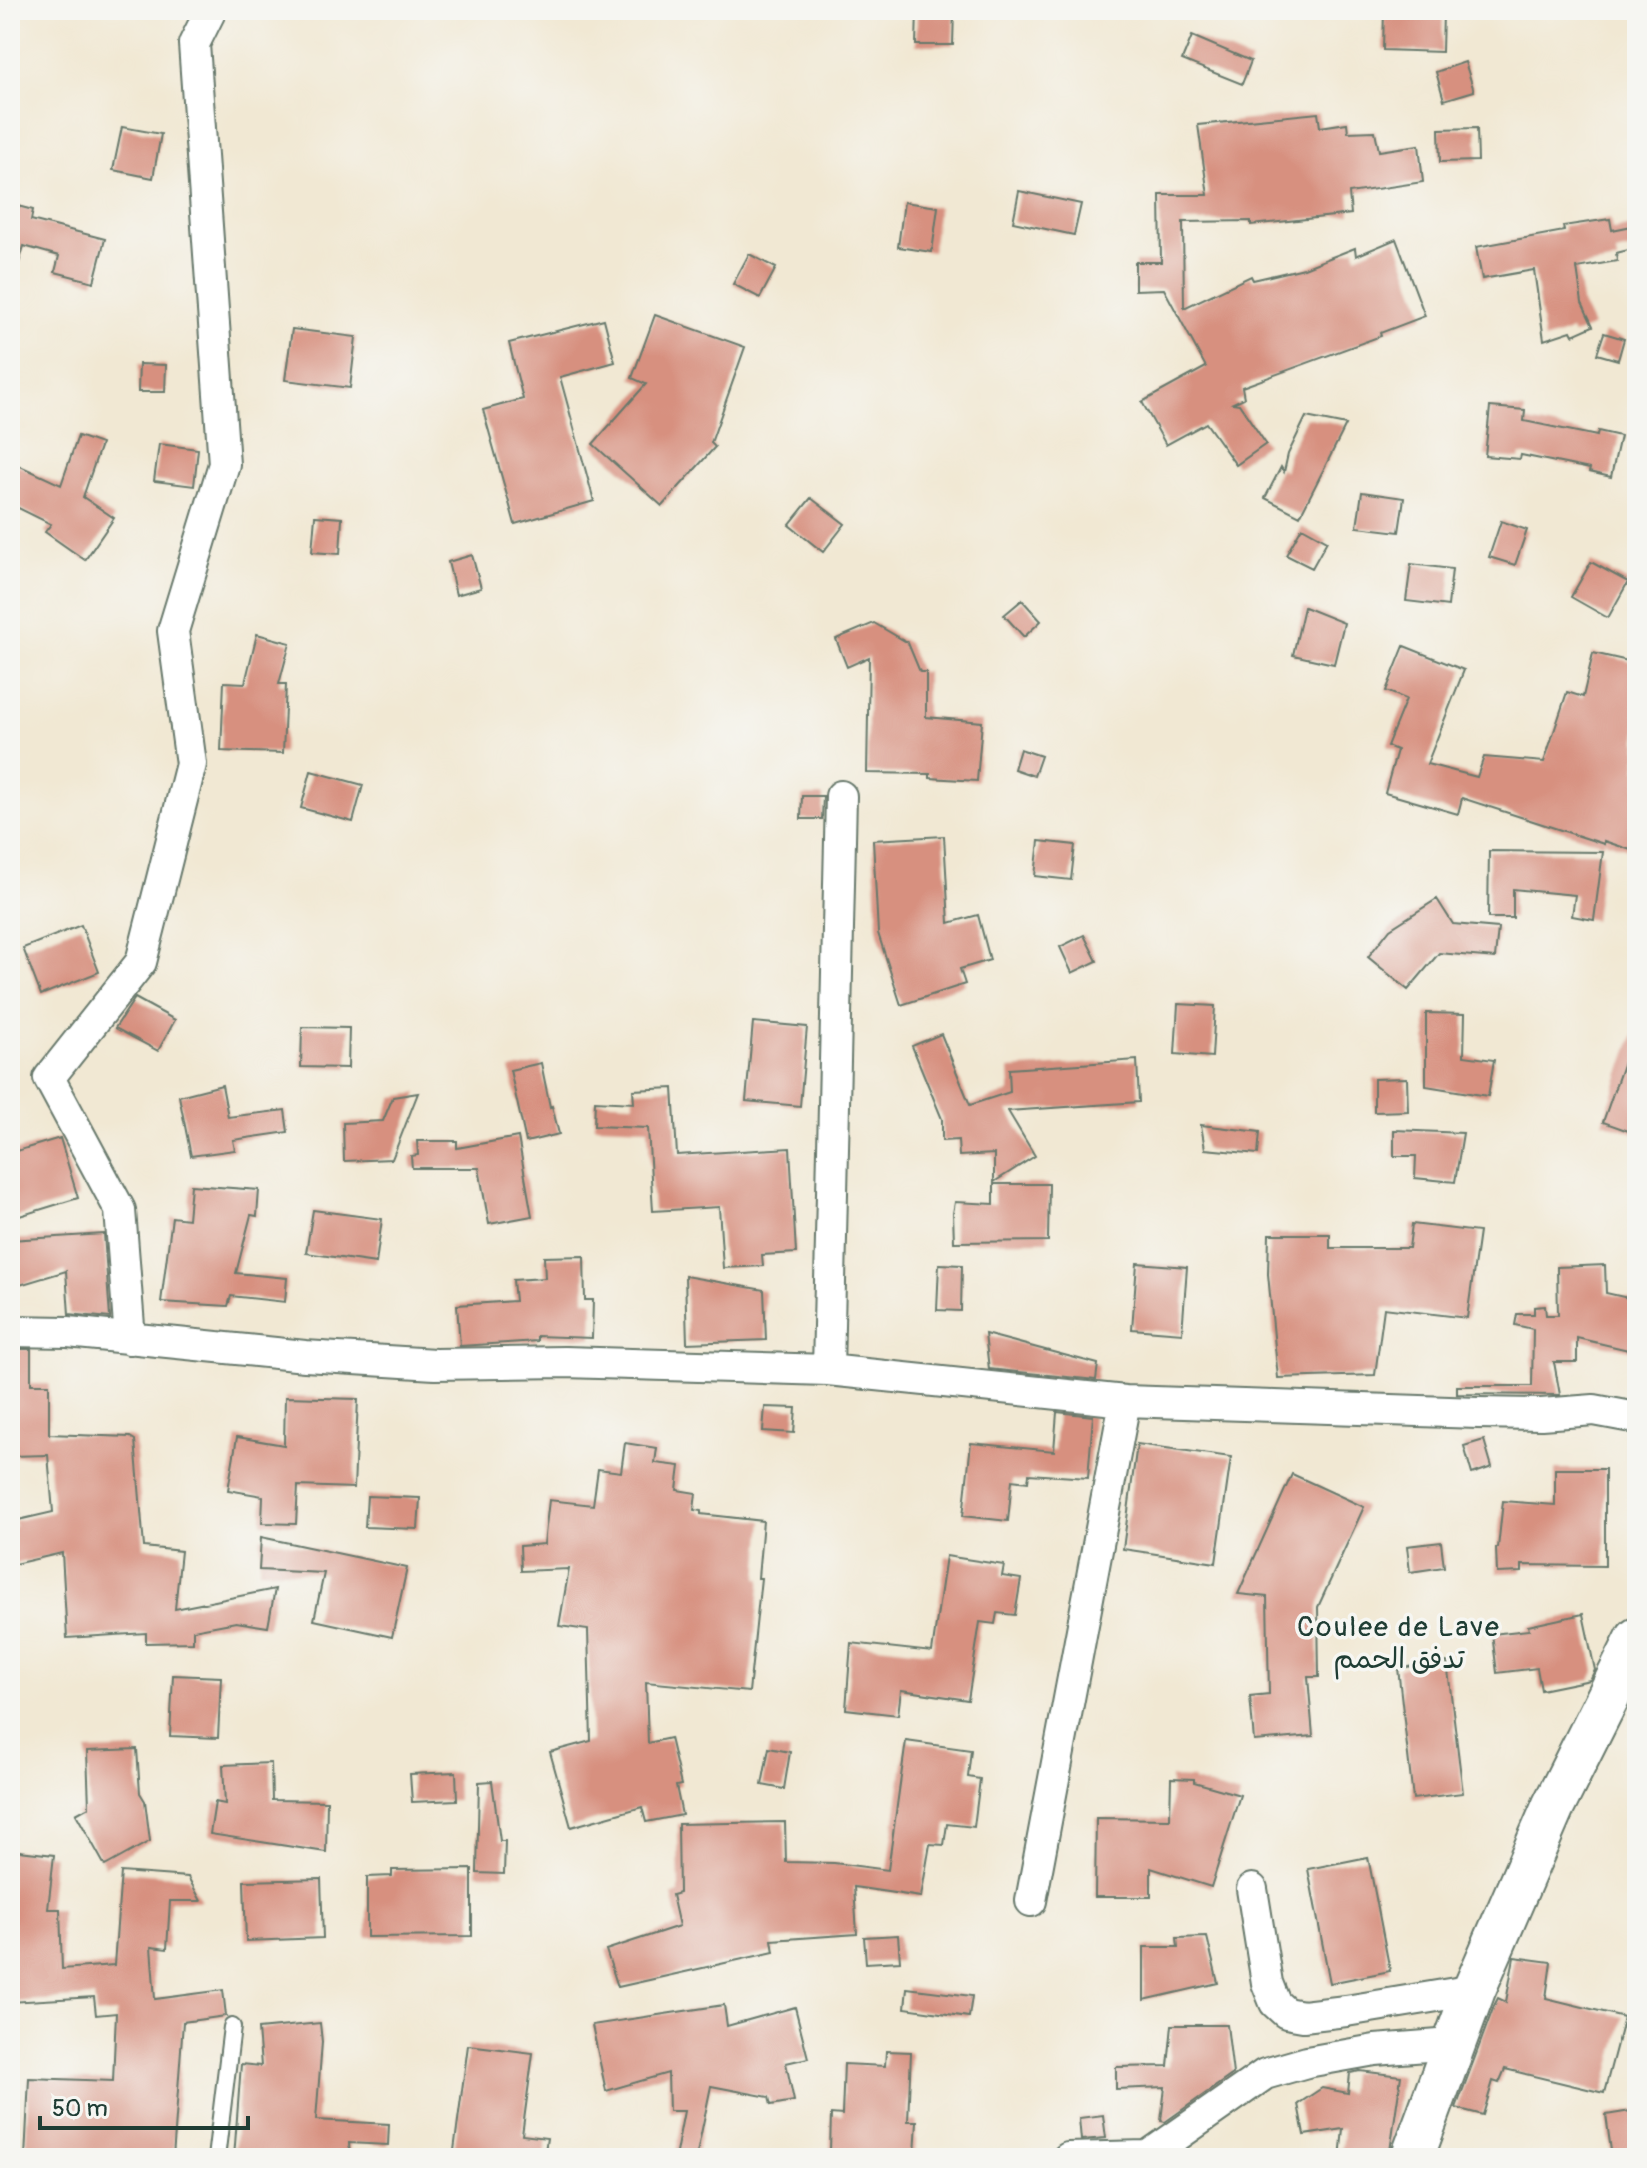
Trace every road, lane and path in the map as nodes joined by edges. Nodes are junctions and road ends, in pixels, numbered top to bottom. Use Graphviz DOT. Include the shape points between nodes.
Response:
graph roads {
  1 [pos="211,10"];
  2 [pos="841,796"];
  3 [pos="10,1331"];
  4 [pos="130,1339"];
  5 [pos="828,1370"];
  6 [pos="1125,1401"];
  7 [pos="1637,1418"];
  8 [pos="1637,1639"];
  9 [pos="1252,1889"];
  10 [pos="1031,1901"];
  11 [pos="1474,1990"];
  12 [pos="232,2027"];
  13 [pos="1452,2044"];
  14 [pos="1145,2157"];
  15 [pos="216,2158"];
  16 [pos="1068,2158"];
  17 [pos="1412,2158"];
  1 -- 4 [label="street" via="194,44 224,464 173,631 191,764 141,962 49,1078 120,1210"];
  2 -- 5 [label="street"];
  3 -- 4 [label="street"];
  4 -- 5 [label="street" via="435,1364"];
  5 -- 6 [label="street"];
  6 -- 7 [label="street" via="1541,1414 1594,1410"];
  6 -- 10 [label="street"];
  8 -- 11 [label="main road" via="1553,1807"];
  9 -- 11 [label="street" via="1267,1983 1286,2013 1346,2011"];
  11 -- 13 [label="main road"];
  12 -- 15 [label="lane"];
  13 -- 14 [label="street" via="1375,2050 1265,2074"];
  13 -- 17 [label="main road"];
  14 -- 16 [label="street"];
}
